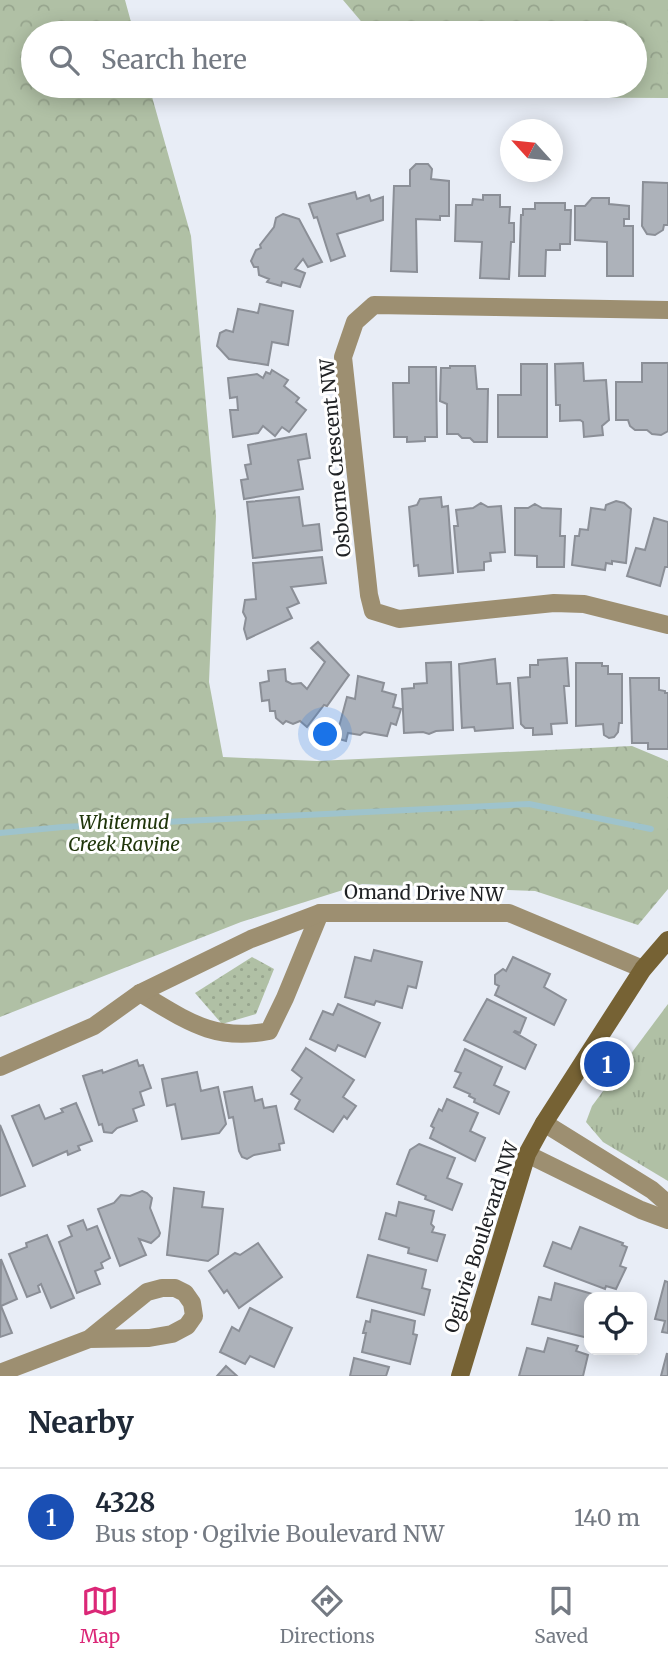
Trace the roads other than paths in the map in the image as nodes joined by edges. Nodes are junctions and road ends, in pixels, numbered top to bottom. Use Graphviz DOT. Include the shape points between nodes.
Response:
graph roads {
  1 [pos="668,310"];
  2 [pos="668,625"];
  3 [pos="320,913"];
  4 [pos="668,940"];
  5 [pos="643,969"];
  6 [pos="140,993"];
  7 [pos="0,1067"];
  8 [pos="544,1123"];
  9 [pos="527,1154"];
  10 [pos="668,1204"];
  11 [pos="668,1220"];
  12 [pos="89,1339"];
  13 [pos="0,1373"];
  14 [pos="460,1376"];
  1 -- 2 [label="street, Osborne Crescent NW" via="374,305 355,323 343,357 373,611 399,619 574,603"];
  3 -- 5 [label="street, Omand Drive NW" via="509,913"];
  3 -- 6 [label="street, Omand Drive NW" via="251,939"];
  3 -- 6 [label="street, Omand Drive NW" via="268,1031 245,1036 213,1032"];
  4 -- 5 [label="street, Ogilvie Boulevard NW"];
  5 -- 8 [label="street, Ogilvie Boulevard NW"];
  6 -- 7 [label="street, Omand Drive NW" via="94,1026"];
  8 -- 9 [label="street, Ogilvie Boulevard NW"];
  8 -- 10 [label="street"];
  9 -- 11 [label="street"];
  9 -- 14 [label="street, Ogilvie Boulevard NW"];
  12 -- 12 [label="street" via="172,1334 187,1326 194,1315 192,1303 175,1288 147,1292"];
  12 -- 13 [label="street"];
}
